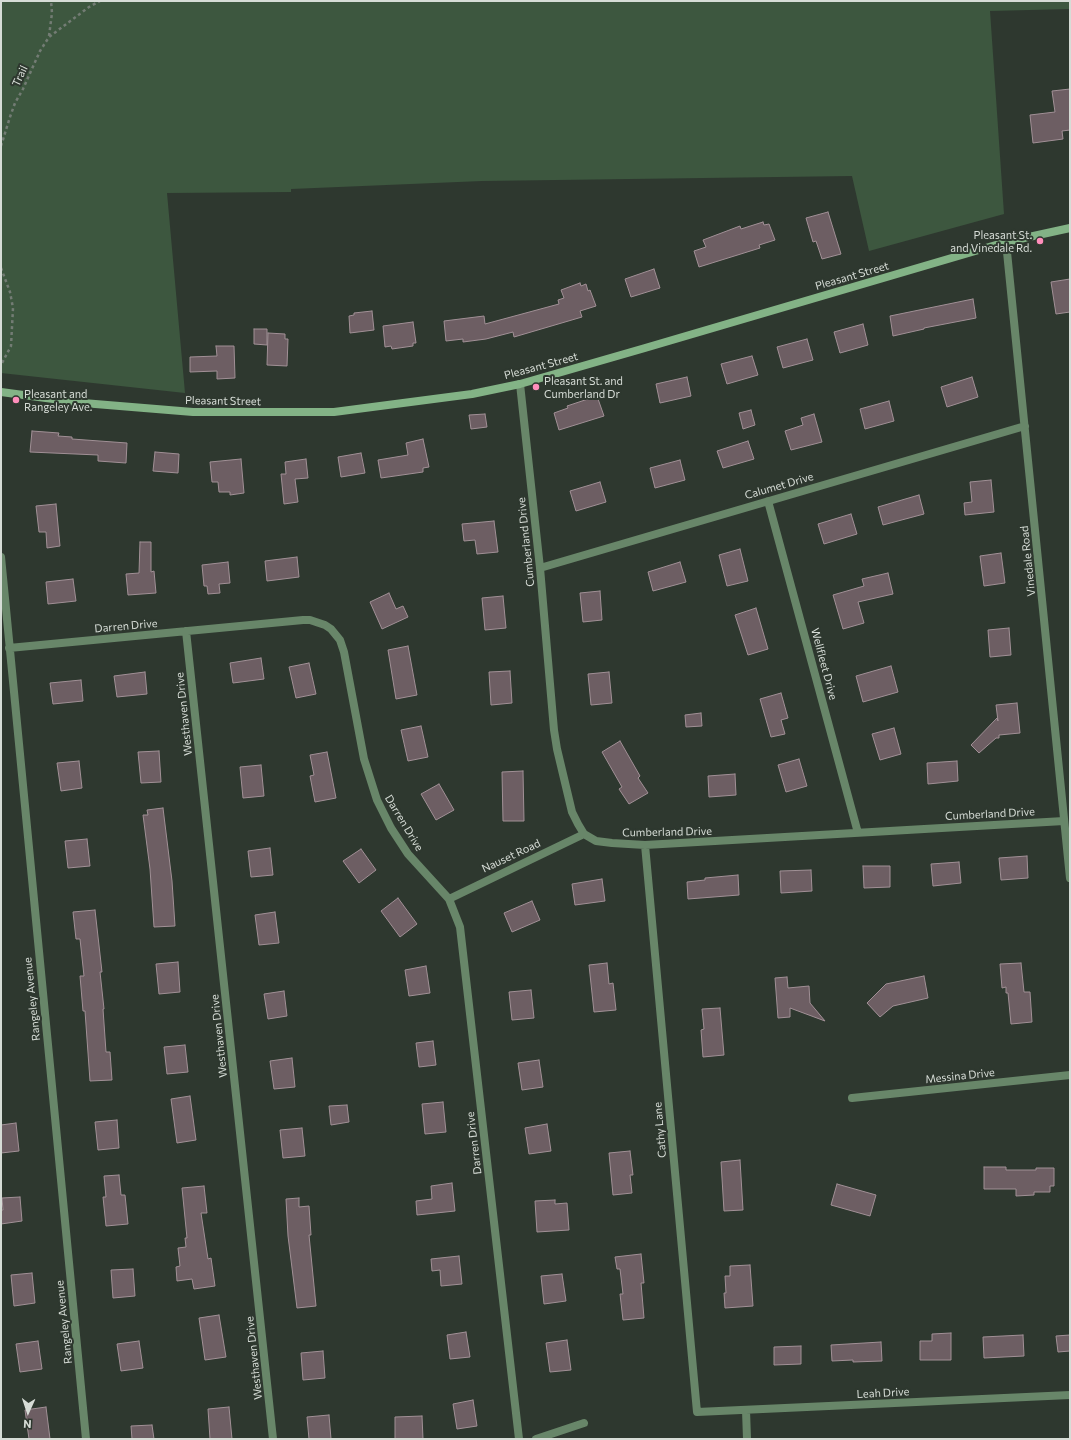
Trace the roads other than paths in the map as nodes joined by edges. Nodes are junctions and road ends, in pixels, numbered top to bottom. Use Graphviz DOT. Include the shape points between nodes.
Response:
graph roads {
  1 [pos="1070,228"];
  2 [pos="1006,242"];
  3 [pos="520,384"];
  4 [pos="1,392"];
  5 [pos="1026,426"];
  6 [pos="768,501"];
  7 [pos="1,557"];
  8 [pos="540,568"];
  9 [pos="186,631"];
  10 [pos="9,648"];
  11 [pos="1064,821"];
  12 [pos="858,833"];
  13 [pos="584,834"];
  14 [pos="645,846"];
  15 [pos="1070,878"];
  16 [pos="449,899"];
  17 [pos="1070,1075"];
  18 [pos="852,1098"];
  19 [pos="1070,1395"];
  20 [pos="746,1410"];
  21 [pos="697,1412"];
  22 [pos="584,1423"];
  23 [pos="86,1439"];
  24 [pos="273,1439"];
  25 [pos="519,1439"];
  26 [pos="536,1439"];
  27 [pos="747,1439"];
  1 -- 2 [label="main road, Pleasant Street"];
  2 -- 3 [label="main road, Pleasant Street"];
  2 -- 5 [label="street, Vinedale Road"];
  3 -- 4 [label="main road, Pleasant Street" via="466,395 334,412 193,412 83,403"];
  3 -- 8 [label="street, Cumberland Drive"];
  5 -- 6 [label="street, Calumet Drive"];
  5 -- 11 [label="street, Vinedale Road"];
  6 -- 8 [label="street, Calumet Drive"];
  6 -- 12 [label="street, Wellfleet Drive"];
  7 -- 10 [label="street, Rangeley Avenue"];
  8 -- 13 [label="street, Cumberland Drive" via="556,742 572,812"];
  9 -- 10 [label="street, Darren Drive"];
  9 -- 16 [label="street, Darren Drive" via="303,620 318,622 331,629 340,640 344,652 364,759 377,800 408,854"];
  9 -- 24 [label="street, Westhaven Drive"];
  10 -- 23 [label="street, Rangeley Avenue"];
  11 -- 12 [label="street, Cumberland Drive"];
  11 -- 15 [label="street, Vinedale Road"];
  12 -- 14 [label="street, Cumberland Drive"];
  13 -- 14 [label="street, Cumberland Drive" via="612,844"];
  13 -- 16 [label="street, Nauset Road"];
  14 -- 21 [label="street, Cathy Lane"];
  16 -- 25 [label="street, Darren Drive" via="462,938"];
  17 -- 18 [label="street, Messina Drive"];
  19 -- 20 [label="street, Leah Drive"];
  20 -- 21 [label="street, Leah Drive"];
  20 -- 27 [label="street"];
  22 -- 26 [label="street"];
}
